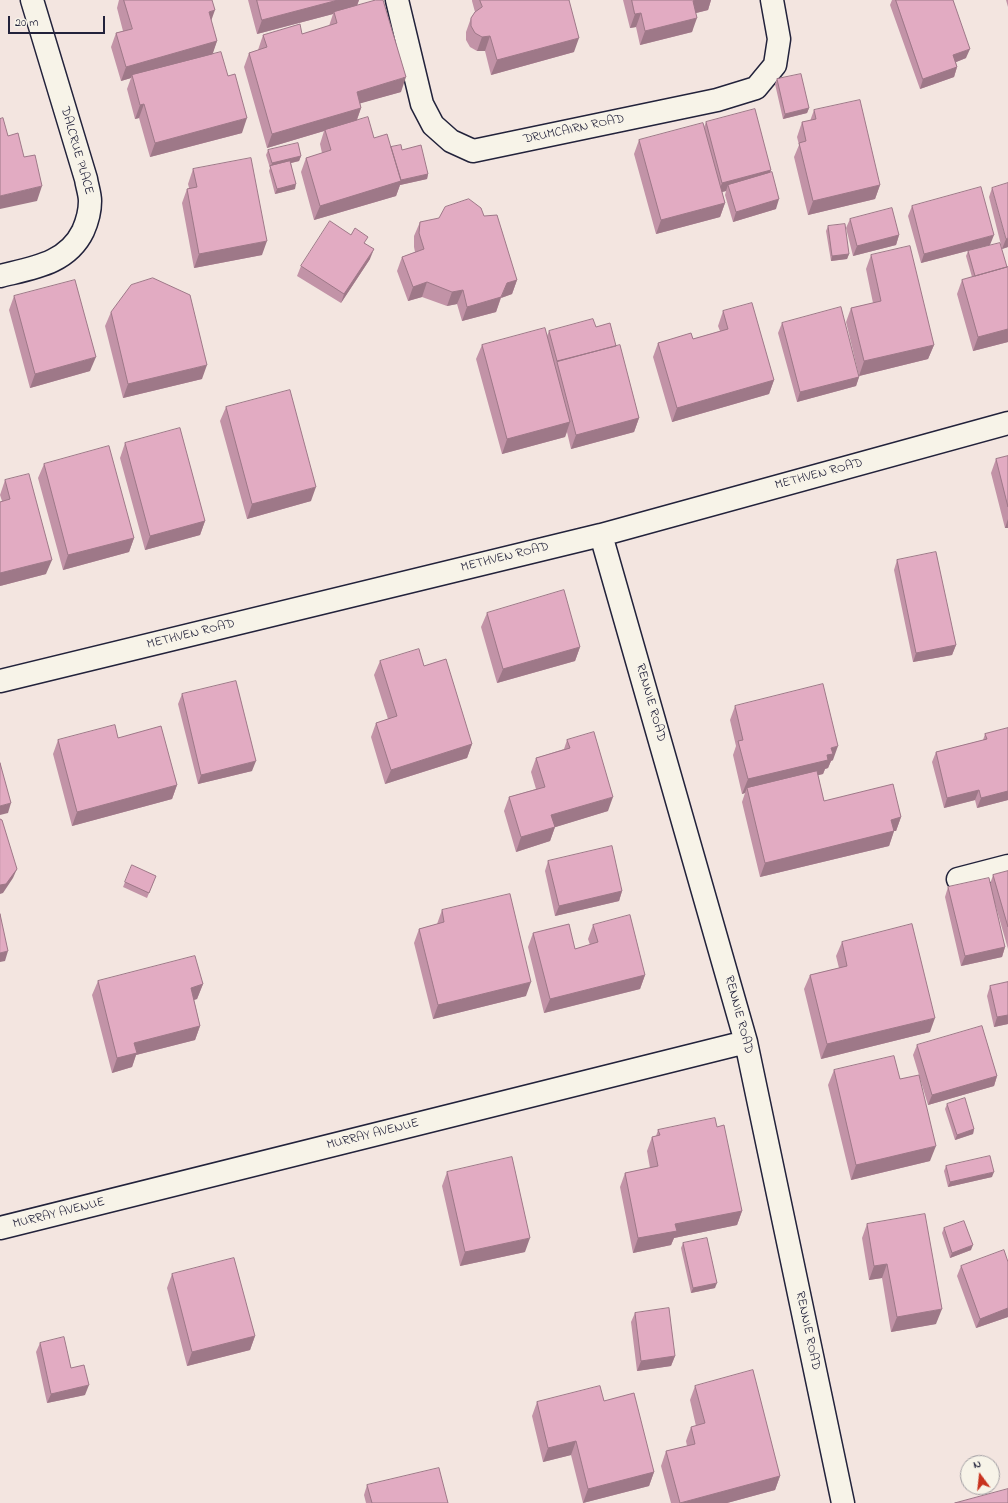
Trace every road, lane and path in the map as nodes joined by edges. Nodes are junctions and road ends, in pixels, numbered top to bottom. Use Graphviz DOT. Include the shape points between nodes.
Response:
graph roads {
  1 [pos="32,0"];
  2 [pos="397,0"];
  3 [pos="772,0"];
  4 [pos="0,276"];
  5 [pos="1008,424"];
  6 [pos="602,535"];
  7 [pos="0,681"];
  8 [pos="1008,866"];
  9 [pos="958,879"];
  10 [pos="746,1042"];
  11 [pos="0,1228"];
  12 [pos="842,1503"];
  1 -- 4 [label="street, DALCRUE PLACE" via="86,179 90,200 87,222 78,241 63,256 44,266"];
  2 -- 3 [label="street, DRUMCAIRN ROAD" via="422,104 433,125 451,142 473,151 717,100 756,88 775,65 779,39"];
  5 -- 6 [label="street, METHVEN ROAD"];
  6 -- 7 [label="street, METHVEN ROAD"];
  6 -- 10 [label="street, RENNIE ROAD"];
  8 -- 9 [label="street"];
  10 -- 11 [label="street, MURRAY AVENUE"];
  10 -- 12 [label="street, RENNIE ROAD"];
}
